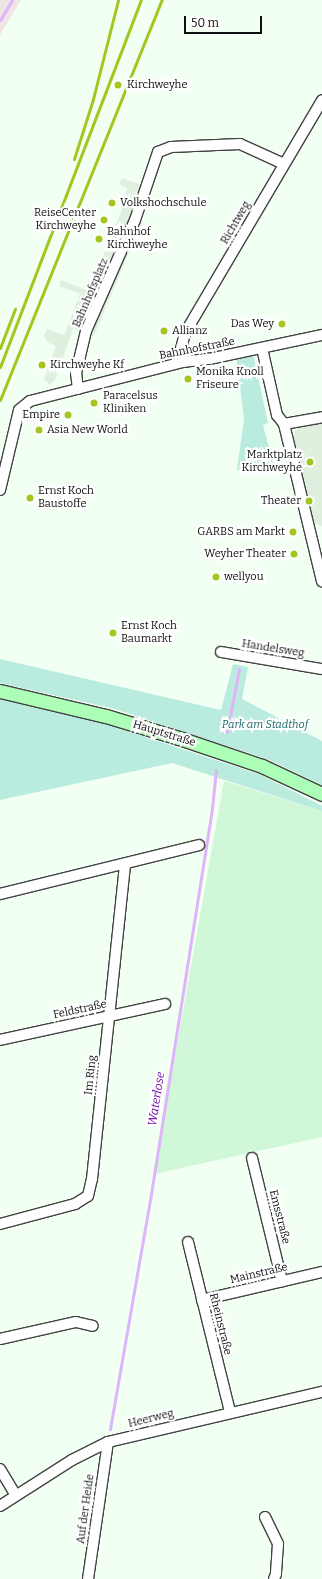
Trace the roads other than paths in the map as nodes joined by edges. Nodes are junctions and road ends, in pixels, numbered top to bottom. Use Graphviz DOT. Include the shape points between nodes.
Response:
graph roads {
  1 [pos="322,100"];
  2 [pos="284,164"];
  3 [pos="322,335"];
  4 [pos="262,348"];
  5 [pos="183,362"];
  6 [pos="78,389"];
  7 [pos="322,416"];
  8 [pos="284,424"];
  9 [pos="0,490"];
  10 [pos="322,581"];
  11 [pos="221,652"];
  12 [pos="322,669"];
  13 [pos="0,691"];
  14 [pos="322,794"];
  15 [pos="199,845"];
  16 [pos="125,864"];
  17 [pos="0,894"];
  18 [pos="165,1004"];
  19 [pos="109,1016"];
  20 [pos="0,1040"];
  21 [pos="252,1158"];
  22 [pos="0,1224"];
  23 [pos="188,1242"];
  24 [pos="322,1272"];
  25 [pos="282,1281"];
  26 [pos="202,1300"];
  27 [pos="93,1326"];
  28 [pos="0,1339"];
  29 [pos="322,1392"];
  30 [pos="230,1412"];
  31 [pos="108,1442"];
  32 [pos="0,1468"];
  33 [pos="16,1496"];
  34 [pos="0,1506"];
  35 [pos="265,1517"];
  36 [pos="88,1579"];
  37 [pos="274,1579"];
  1 -- 2 [label="street, Richtweg"];
  2 -- 5 [label="street, Richtweg" via="185,333 181,349"];
  2 -- 6 [label="street, Bahnhofsplatz" via="240,144 171,147 158,152 134,224 86,331 76,373"];
  3 -- 4 [label="street, Bahnhofstraße"];
  4 -- 5 [label="street, Bahnhofstraße"];
  4 -- 8 [label="street" via="277,414"];
  5 -- 6 [label="street, Bahnhofstraße"];
  6 -- 9 [label="street, Bahnhofstraße" via="30,401 19,410"];
  7 -- 8 [label="street"];
  8 -- 10 [label="street"];
  11 -- 12 [label="street, Handelsweg"];
  13 -- 14 [label="main road, Hauptstraße" via="106,716 179,738 262,766"];
  15 -- 16 [label="street"];
  16 -- 17 [label="street"];
  16 -- 19 [label="street, Im Ring"];
  18 -- 19 [label="street, Feldstraße"];
  19 -- 20 [label="street, Feldstraße"];
  19 -- 22 [label="street, Im Ring" via="92,1180 88,1196 75,1204"];
  21 -- 25 [label="street, Emsstraße"];
  23 -- 26 [label="street, Rheinstraße"];
  24 -- 25 [label="street, Mainstraße"];
  25 -- 26 [label="street, Mainstraße"];
  26 -- 30 [label="street, Rheinstraße"];
  27 -- 28 [label="street" via="76,1322"];
  29 -- 30 [label="street, Heerweg"];
  30 -- 31 [label="street, Heerweg"];
  31 -- 33 [label="street, Heerweg" via="72,1460"];
  31 -- 36 [label="street, Auf der Heide"];
  32 -- 33 [label="street"];
  33 -- 34 [label="street, Heerweg"];
  35 -- 37 [label="street" via="278,1544"];
}
